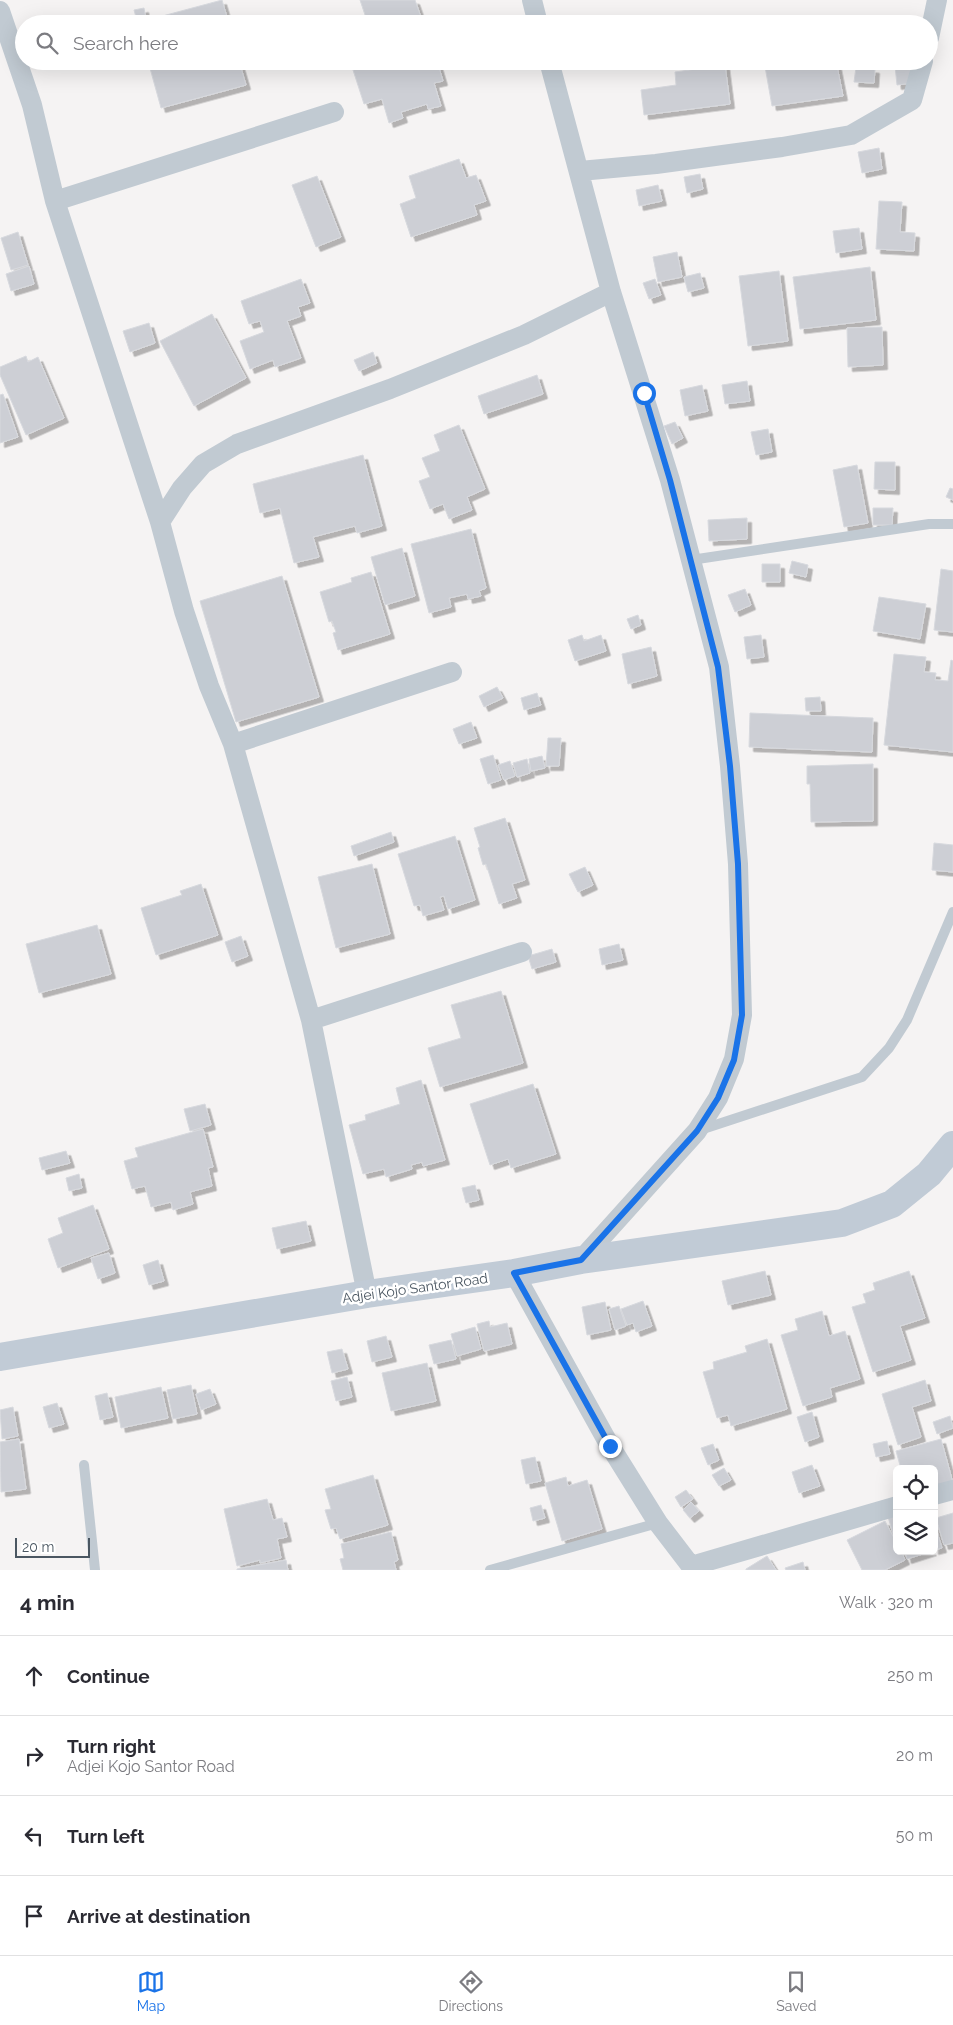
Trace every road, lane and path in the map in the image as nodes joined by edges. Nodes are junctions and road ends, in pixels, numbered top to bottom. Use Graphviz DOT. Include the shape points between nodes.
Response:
graph roads {
  1 [pos="532,0"];
  2 [pos="937,0"];
  3 [pos="536,15"];
  4 [pos="934,15"];
  5 [pos="2,22"];
  6 [pos="15,58"];
  7 [pos="19,70"];
  8 [pos="552,70"];
  9 [pos="920,70"];
  10 [pos="334,112"];
  11 [pos="580,171"];
  12 [pos="55,201"];
  13 [pos="611,292"];
  14 [pos="160,522"];
  15 [pos="953,524"];
  16 [pos="691,560"];
  17 [pos="452,672"];
  18 [pos="233,744"];
  19 [pos="953,912"];
  20 [pos="522,952"];
  21 [pos="311,1020"];
  22 [pos="697,1131"];
  23 [pos="953,1145"];
  24 [pos="581,1260"];
  25 [pos="514,1273"];
  26 [pos="368,1294"];
  27 [pos="0,1357"];
  28 [pos="84,1465"];
  29 [pos="953,1490"];
  30 [pos="938,1494"];
  31 [pos="893,1507"];
  32 [pos="658,1523"];
  33 [pos="692,1568"];
  34 [pos="95,1570"];
  35 [pos="490,1570"];
  1 -- 3 [label="street"];
  2 -- 4 [label="street"];
  5 -- 6 [label="street"];
  7 -- 12 [label="street" via="32,105"];
  8 -- 11 [label="street"];
  9 -- 11 [label="street" via="912,100 851,135 656,164"];
  10 -- 12 [label="street"];
  11 -- 13 [label="street"];
  12 -- 14 [label="street"];
  13 -- 14 [label="street" via="524,335 390,389 237,444 203,464 182,488"];
  13 -- 16 [label="street" via="670,480"];
  14 -- 18 [label="street" via="202,667"];
  15 -- 16 [label="lane" via="929,524"];
  16 -- 22 [label="street" via="718,667 730,766 738,864 742,1015 734,1060 718,1098"];
  17 -- 18 [label="street"];
  18 -- 21 [label="street"];
  19 -- 22 [label="lane" via="907,1020 889,1048 862,1077"];
  20 -- 21 [label="street"];
  21 -- 26 [label="street"];
  22 -- 24 [label="street"];
  23 -- 24 [label="street, Adjei Kojo Santor Road" via="929,1174 892,1204 842,1223"];
  24 -- 25 [label="street, Adjei Kojo Santor Road"];
  25 -- 26 [label="street, Adjei Kojo Santor Road"];
  25 -- 32 [label="street" via="610,1446"];
  26 -- 27 [label="street, Adjei Kojo Santor Road"];
  28 -- 34 [label="lane"];
  29 -- 30 [label="street"];
  31 -- 33 [label="street"];
  32 -- 33 [label="street"];
  32 -- 35 [label="lane"];
}
